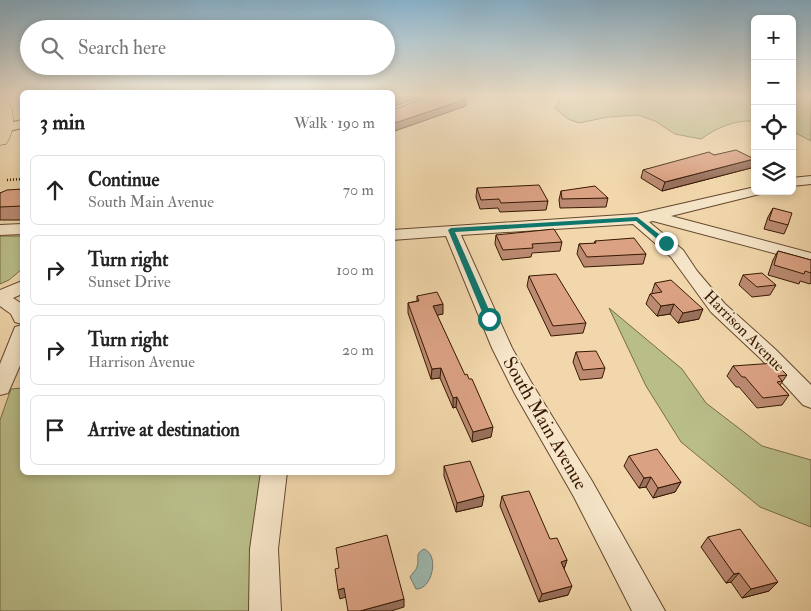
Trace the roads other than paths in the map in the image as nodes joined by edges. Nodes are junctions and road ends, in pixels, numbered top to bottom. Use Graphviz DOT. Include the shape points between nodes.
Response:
graph roads {
  1 [pos="20,126"];
  2 [pos="2,133"];
  3 [pos="811,180"];
  4 [pos="796,182"];
  5 [pos="751,192"];
  6 [pos="646,218"];
  7 [pos="20,229"];
  8 [pos="0,230"];
  9 [pos="451,230"];
  10 [pos="395,235"];
  11 [pos="811,258"];
  12 [pos="20,288"];
  13 [pos="0,297"];
  14 [pos="20,311"];
  15 [pos="20,340"];
  16 [pos="0,387"];
  17 [pos="811,399"];
  18 [pos="274,475"];
  19 [pos="265,611"];
  20 [pos="649,611"];
  1 -- 2 [label="main road"];
  3 -- 4 [label="street"];
  5 -- 6 [label="street"];
  6 -- 9 [label="street"];
  6 -- 11 [label="street"];
  6 -- 17 [label="street, Harrison Avenue" via="718,308"];
  7 -- 8 [label="street"];
  9 -- 10 [label="street"];
  9 -- 20 [label="street, South Main Avenue" via="512,366"];
  12 -- 13 [label="street"];
  13 -- 14 [label="street"];
  15 -- 16 [label="street"];
  18 -- 19 [label="street" via="264,549"];
}
